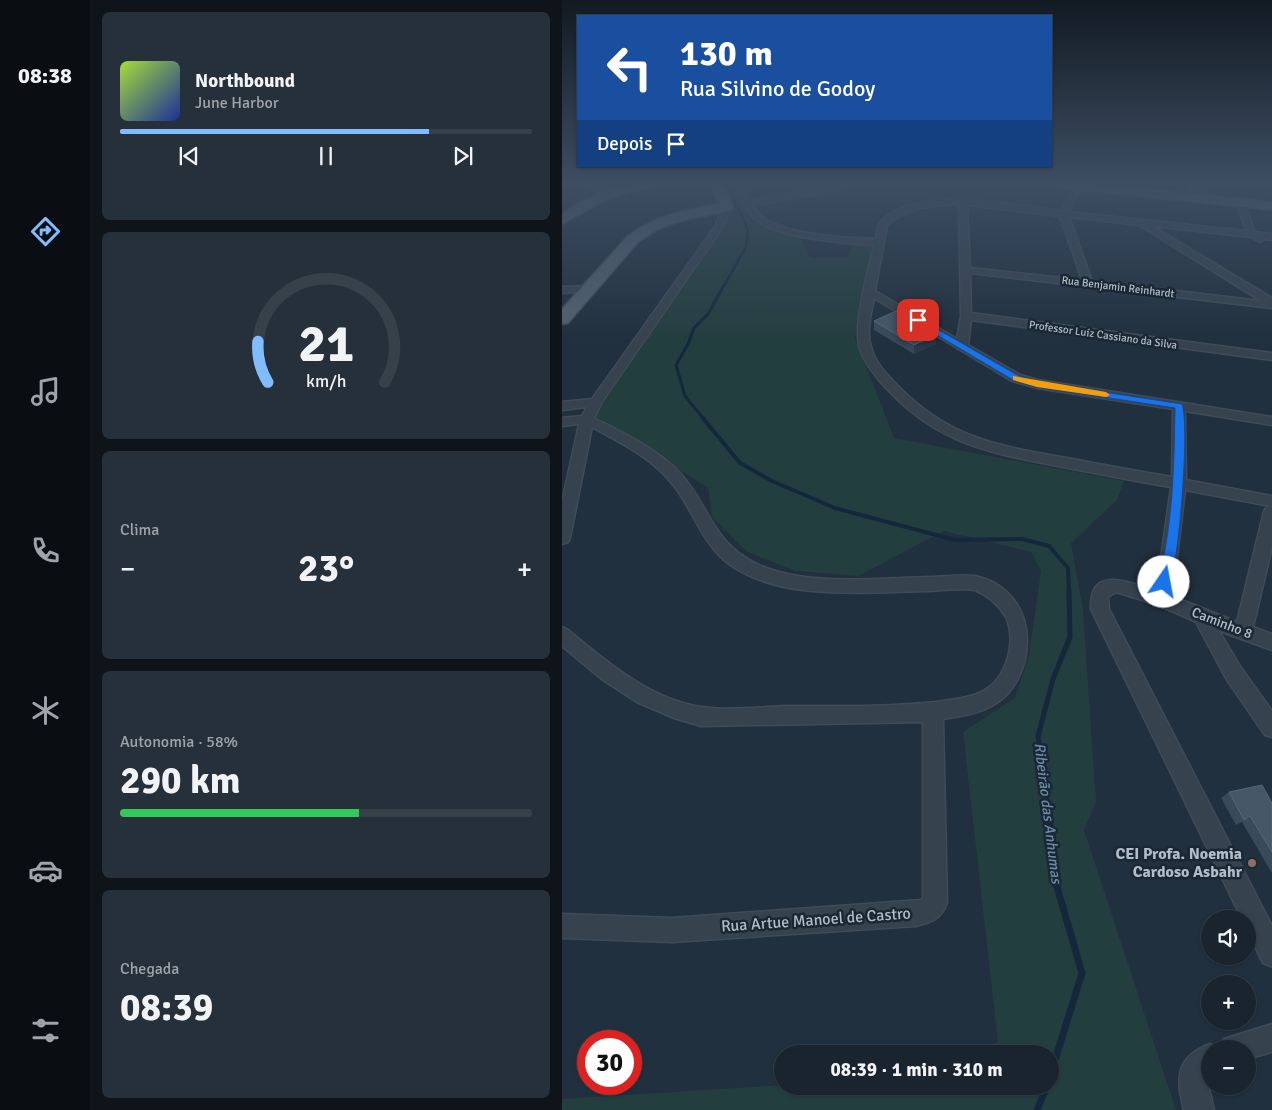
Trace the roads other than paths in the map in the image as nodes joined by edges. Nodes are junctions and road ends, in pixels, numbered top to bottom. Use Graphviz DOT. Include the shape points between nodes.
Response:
graph roads {
  1 [pos="637,236"];
  2 [pos="712,236"];
  3 [pos="826,236"];
  4 [pos="881,236"];
  5 [pos="964,236"];
  6 [pos="1071,236"];
  7 [pos="1163,236"];
  8 [pos="1254,236"];
  9 [pos="880,242"];
  10 [pos="1272,245"];
  11 [pos="965,270"];
  12 [pos="1088,284"];
  13 [pos="588,289"];
  14 [pos="562,290"];
  15 [pos="870,292"];
  16 [pos="1272,304"];
  17 [pos="904,312"];
  18 [pos="966,316"];
  19 [pos="562,318"];
  20 [pos="865,318"];
  21 [pos="962,347"];
  22 [pos="1272,358"];
  23 [pos="596,402"];
  24 [pos="562,406"];
  25 [pos="1179,406"];
  26 [pos="587,419"];
  27 [pos="1272,420"];
  28 [pos="562,422"];
  29 [pos="1179,483"];
  30 [pos="1272,501"];
  31 [pos="1272,511"];
  32 [pos="562,538"];
  33 [pos="1160,599"];
  34 [pos="1202,617"];
  35 [pos="1243,632"];
  36 [pos="562,635"];
  37 [pos="1272,642"];
  38 [pos="933,712"];
  39 [pos="1272,728"];
  40 [pos="562,926"];
  41 [pos="1272,954"];
  42 [pos="1272,1038"];
  43 [pos="1256,1043"];
  44 [pos="1201,1062"];
  45 [pos="1199,1110"];
  1 -- 13 [label="main road"];
  2 -- 23 [label="street"];
  3 -- 9 [label="street"];
  4 -- 9 [label="street"];
  5 -- 11 [label="street"];
  6 -- 12 [label="street"];
  7 -- 16 [label="street"];
  8 -- 10 [label="street"];
  9 -- 15 [label="street"];
  11 -- 12 [label="street, Rua Benjamin Reinhardt"];
  11 -- 18 [label="street"];
  12 -- 16 [label="street, Rua Benjamin Reinhardt"];
  13 -- 14 [label="street"];
  13 -- 19 [label="main road"];
  15 -- 17 [label="street"];
  15 -- 20 [label="street"];
  17 -- 20 [label="street"];
  17 -- 21 [label="street"];
  18 -- 21 [label="street"];
  18 -- 22 [label="street, Professor Luíz Cassiano da Silva"];
  20 -- 29 [label="street" via="865,348 879,374 910,406 952,433 997,450"];
  21 -- 25 [label="street" via="1016,378 1037,384"];
  23 -- 24 [label="street"];
  23 -- 26 [label="street"];
  25 -- 27 [label="street"];
  25 -- 29 [label="street"];
  26 -- 28 [label="street"];
  26 -- 32 [label="street"];
  26 -- 38 [label="street" via="661,464 676,478 716,544 737,562 765,574 799,582 976,583 1004,600 1013,612 1020,649 1004,685 990,698 977,704"];
  29 -- 30 [label="street"];
  29 -- 33 [label="street" via="1168,566"];
  31 -- 35 [label="street"];
  33 -- 34 [label="street, Caminho 8"];
  33 -- 41 [label="street, Caminho 8" via="1116,585 1099,595 1100,609"];
  34 -- 35 [label="street, Caminho 8"];
  34 -- 39 [label="street" via="1234,674"];
  35 -- 37 [label="street, Caminho 8"];
  36 -- 38 [label="street" via="590,659 657,703 701,717"];
  38 -- 40 [label="street, Rua Artue Manoel de Castro" via="935,903 928,911 672,930"];
  42 -- 43 [label="street"];
  44 -- 45 [label="street" via="1192,1082"];
}
